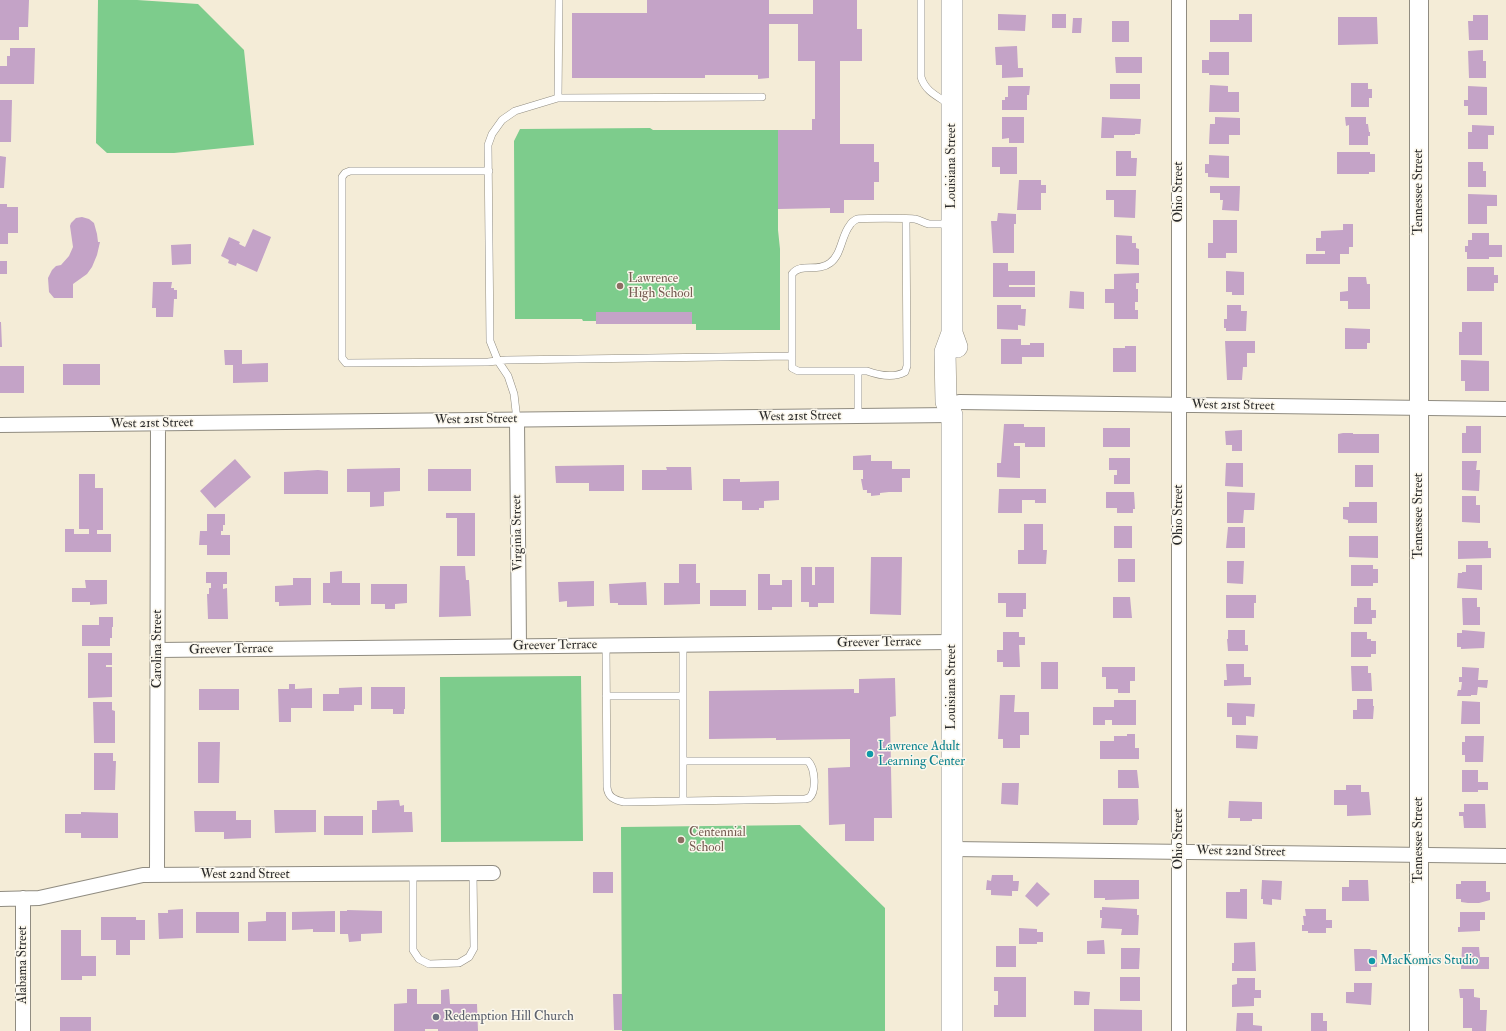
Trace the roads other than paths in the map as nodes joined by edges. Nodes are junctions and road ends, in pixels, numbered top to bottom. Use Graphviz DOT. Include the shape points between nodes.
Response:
graph roads {
  1 [pos="559,0"];
  2 [pos="921,0"];
  3 [pos="952,0"];
  4 [pos="1179,0"];
  5 [pos="1419,0"];
  6 [pos="762,97"];
  7 [pos="558,98"];
  8 [pos="952,106"];
  9 [pos="489,171"];
  10 [pos="906,219"];
  11 [pos="952,224"];
  12 [pos="792,356"];
  13 [pos="498,361"];
  14 [pos="858,371"];
  15 [pos="1179,405"];
  16 [pos="1419,408"];
  17 [pos="955,409"];
  18 [pos="1506,409"];
  19 [pos="858,416"];
  20 [pos="517,420"];
  21 [pos="158,424"];
  22 [pos="0,425"];
  23 [pos="952,642"];
  24 [pos="683,644"];
  25 [pos="519,646"];
  26 [pos="606,646"];
  27 [pos="158,650"];
  28 [pos="606,696"];
  29 [pos="683,696"];
  30 [pos="683,761"];
  31 [pos="683,801"];
  32 [pos="952,848"];
  33 [pos="1179,851"];
  34 [pos="1419,854"];
  35 [pos="1506,856"];
  36 [pos="473,873"];
  37 [pos="493,873"];
  38 [pos="413,874"];
  39 [pos="157,875"];
  40 [pos="23,898"];
  41 [pos="0,899"];
  42 [pos="23,1031"];
  43 [pos="952,1031"];
  44 [pos="1179,1031"];
  45 [pos="1419,1031"];
  1 -- 7 [label="lane"];
  2 -- 8 [label="lane" via="923,85"];
  3 -- 8 [label="main road, Louisiana Street"];
  4 -- 15 [label="street, Ohio Street"];
  5 -- 16 [label="street, Tennessee Street"];
  6 -- 7 [label="lane"];
  7 -- 9 [label="lane" via="516,111 502,120 488,145"];
  8 -- 11 [label="main road, Louisiana Street"];
  9 -- 13 [label="lane" via="490,341"];
  9 -- 13 [label="lane" via="345,173 342,177 342,358 346,363"];
  10 -- 11 [label="lane" via="928,224"];
  10 -- 12 [label="lane" via="857,219 850,225 837,255 828,264 823,267 795,270 792,274"];
  10 -- 14 [label="lane" via="907,366 901,374"];
  11 -- 17 [label="main road, Louisiana Street" via="952,333 945,352 946,402"];
  12 -- 13 [label="lane"];
  12 -- 14 [label="lane" via="792,368 798,371"];
  13 -- 20 [label="lane" via="508,376 514,394"];
  14 -- 19 [label="lane"];
  15 -- 16 [label="street, West 21st Street"];
  15 -- 17 [label="street, West 21st Street"];
  15 -- 33 [label="street, Ohio Street"];
  16 -- 18 [label="street, West 21st Street"];
  16 -- 34 [label="street, Tennessee Street"];
  17 -- 19 [label="street, West 21st Street"];
  17 -- 23 [label="main road, Louisiana Street"];
  19 -- 20 [label="street, West 21st Street"];
  20 -- 21 [label="street, West 21st Street"];
  20 -- 25 [label="street, Virginia Street"];
  21 -- 22 [label="street, West 21st Street"];
  21 -- 27 [label="street, Carolina Street"];
  23 -- 24 [label="street, Greever Terrace"];
  23 -- 32 [label="main road, Louisiana Street"];
  24 -- 26 [label="street, Greever Terrace"];
  24 -- 29 [label="lane"];
  25 -- 26 [label="street, Greever Terrace"];
  25 -- 27 [label="street, Greever Terrace"];
  26 -- 28 [label="lane"];
  27 -- 39 [label="street, Carolina Street"];
  28 -- 29 [label="lane"];
  28 -- 31 [label="lane" via="607,792 610,797 624,802"];
  29 -- 30 [label="lane"];
  30 -- 31 [label="lane"];
  30 -- 31 [label="lane" via="808,761 813,768 814,792 805,799"];
  32 -- 33 [label="street, West 22nd Street"];
  32 -- 43 [label="main road, Louisiana Street"];
  33 -- 34 [label="street, West 22nd Street"];
  33 -- 44 [label="street, Ohio Street"];
  34 -- 35 [label="street, West 22nd Street"];
  34 -- 45 [label="street, Tennessee Street"];
  36 -- 37 [label="street, West 22nd Street"];
  36 -- 38 [label="street, West 22nd Street"];
  36 -- 38 [label="lane" via="474,948 469,958 459,963 444,964 429,964 419,959 413,950"];
  38 -- 39 [label="street, West 22nd Street"];
  39 -- 40 [label="street, West 22nd Street" via="144,875 39,898"];
  40 -- 41 [label="street, West 22nd Street"];
  40 -- 42 [label="street, Alabama Street"];
}
